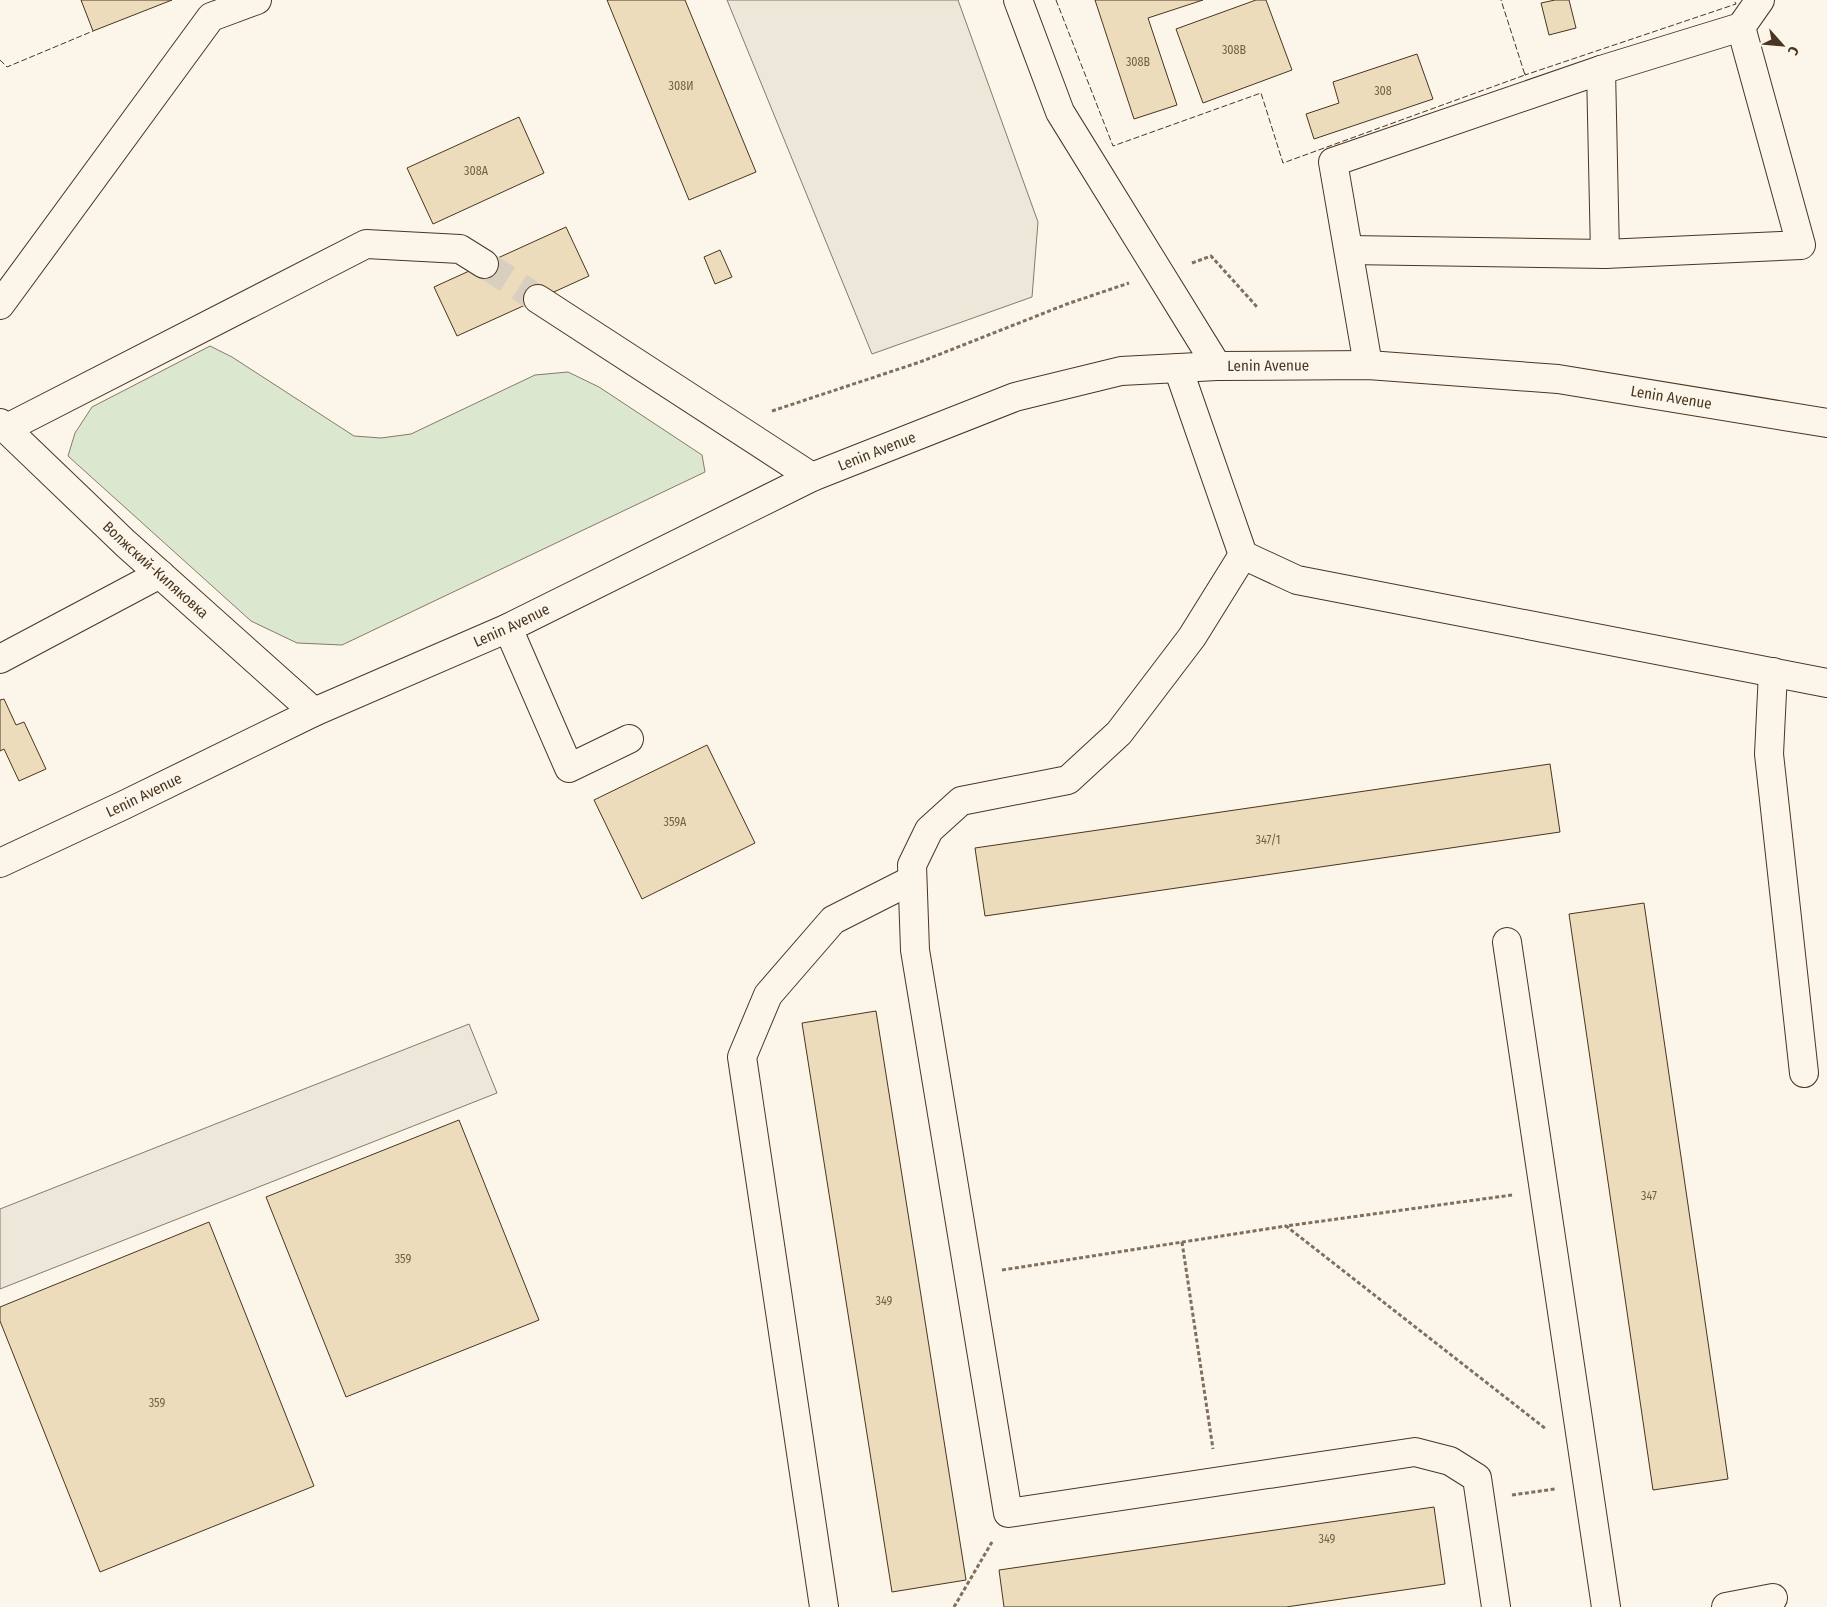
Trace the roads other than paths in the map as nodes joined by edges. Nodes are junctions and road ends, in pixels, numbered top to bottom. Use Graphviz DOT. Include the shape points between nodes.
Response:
graph roads {
  1 [pos="257,0"];
  2 [pos="1018,0"];
  3 [pos="1760,0"];
  4 [pos="1741,27"];
  5 [pos="1601,70"];
  6 [pos="1349,250"];
  7 [pos="1605,254"];
  8 [pos="484,264"];
  9 [pos="538,299"];
  10 [pos="0,305"];
  11 [pos="1368,365"];
  12 [pos="1217,366"];
  13 [pos="1178,368"];
  14 [pos="1827,423"];
  15 [pos="3,425"];
  16 [pos="812,477"];
  17 [pos="1243,555"];
  18 [pos="160,574"];
  19 [pos="508,628"];
  20 [pos="0,659"];
  21 [pos="1773,672"];
  22 [pos="1827,683"];
  23 [pos="314,712"];
  24 [pos="629,739"];
  25 [pos="0,863"];
  26 [pos="912,880"];
  27 [pos="1507,942"];
  28 [pos="1804,1073"];
  29 [pos="1772,1598"];
  30 [pos="824,1607"];
  31 [pos="1496,1607"];
  32 [pos="1606,1607"];
  33 [pos="1726,1607"];
  1 -- 10 [label="main road" via="211,17"];
  2 -- 12 [label="main road" via="1060,112"];
  3 -- 4 [label="main road"];
  4 -- 5 [label="main road"];
  4 -- 7 [label="main road" via="1802,245"];
  5 -- 6 [label="main road" via="1333,162"];
  5 -- 7 [label="main road"];
  6 -- 7 [label="main road"];
  6 -- 11 [label="main road"];
  8 -- 15 [label="main road" via="460,248 366,244"];
  9 -- 16 [label="main road"];
  11 -- 12 [label="main road, Lenin Avenue"];
  11 -- 14 [label="main road, Lenin Avenue" via="1558,379"];
  12 -- 13 [label="main road, Lenin Avenue"];
  13 -- 16 [label="main road, Lenin Avenue" via="1121,371 1015,397"];
  13 -- 17 [label="main road"];
  15 -- 18 [label="main road, Волжский-Киляковка"];
  16 -- 19 [label="main road, Lenin Avenue"];
  17 -- 21 [label="main road" via="1297,580"];
  17 -- 26 [label="main road" via="1192,637 1118,733 1068,780 961,801 929,830 912,865"];
  18 -- 20 [label="main road"];
  18 -- 23 [label="main road, Волжский-Киляковка"];
  19 -- 23 [label="main road, Lenin Avenue"];
  19 -- 24 [label="main road" via="569,768"];
  21 -- 22 [label="main road"];
  21 -- 28 [label="main road" via="1769,754"];
  23 -- 25 [label="main road, Lenin Avenue"];
  26 -- 30 [label="main road" via="833,920 768,994 742,1057"];
  26 -- 31 [label="main road" via="915,950 1008,1513 1415,1452 1450,1461 1477,1478"];
  27 -- 32 [label="main road"];
  29 -- 33 [label="main road"];
}
